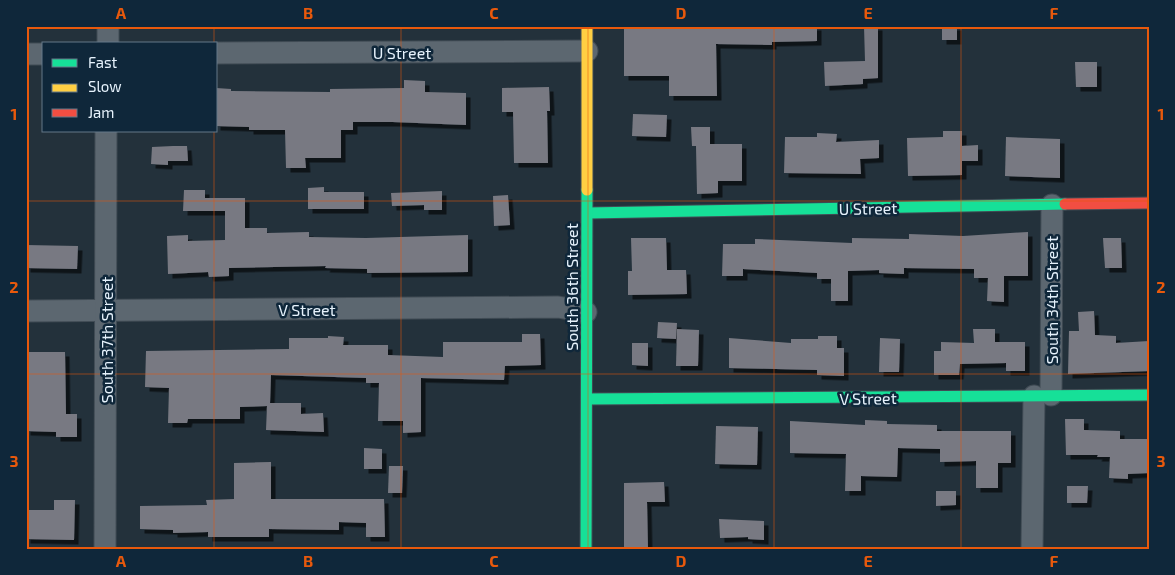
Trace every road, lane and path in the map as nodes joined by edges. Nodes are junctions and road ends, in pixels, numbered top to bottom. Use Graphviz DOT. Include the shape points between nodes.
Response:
graph roads {
  1 [pos="108,26"];
  2 [pos="588,26"];
  3 [pos="108,42"];
  4 [pos="587,51"];
  5 [pos="218,53"];
  6 [pos="26,54"];
  7 [pos="42,54"];
  8 [pos="106,132"];
  9 [pos="1149,203"];
  10 [pos="1052,205"];
  11 [pos="588,213"];
  12 [pos="26,311"];
  13 [pos="106,311"];
  14 [pos="586,312"];
  15 [pos="1149,395"];
  16 [pos="1042,396"];
  17 [pos="587,399"];
  18 [pos="105,549"];
  19 [pos="586,549"];
  20 [pos="1032,549"];
  1 -- 3 [label="street"];
  2 -- 4 [label="street, South 36th Street"];
  4 -- 5 [label="street, U Street"];
  4 -- 11 [label="street, South 36th Street"];
  6 -- 7 [label="street"];
  8 -- 13 [label="street, South 37th Street"];
  9 -- 10 [label="street, U Street"];
  10 -- 11 [label="street, U Street"];
  10 -- 16 [label="street, South 34th Street"];
  11 -- 14 [label="street, South 36th Street"];
  12 -- 13 [label="street, V Street"];
  13 -- 14 [label="street, V Street" via="558,307"];
  13 -- 18 [label="street, South 37th Street"];
  14 -- 17 [label="street, South 36th Street"];
  15 -- 16 [label="street, V Street"];
  16 -- 17 [label="street, V Street"];
  16 -- 20 [label="street, South 34th Street"];
  17 -- 19 [label="street, South 36th Street"];
}
